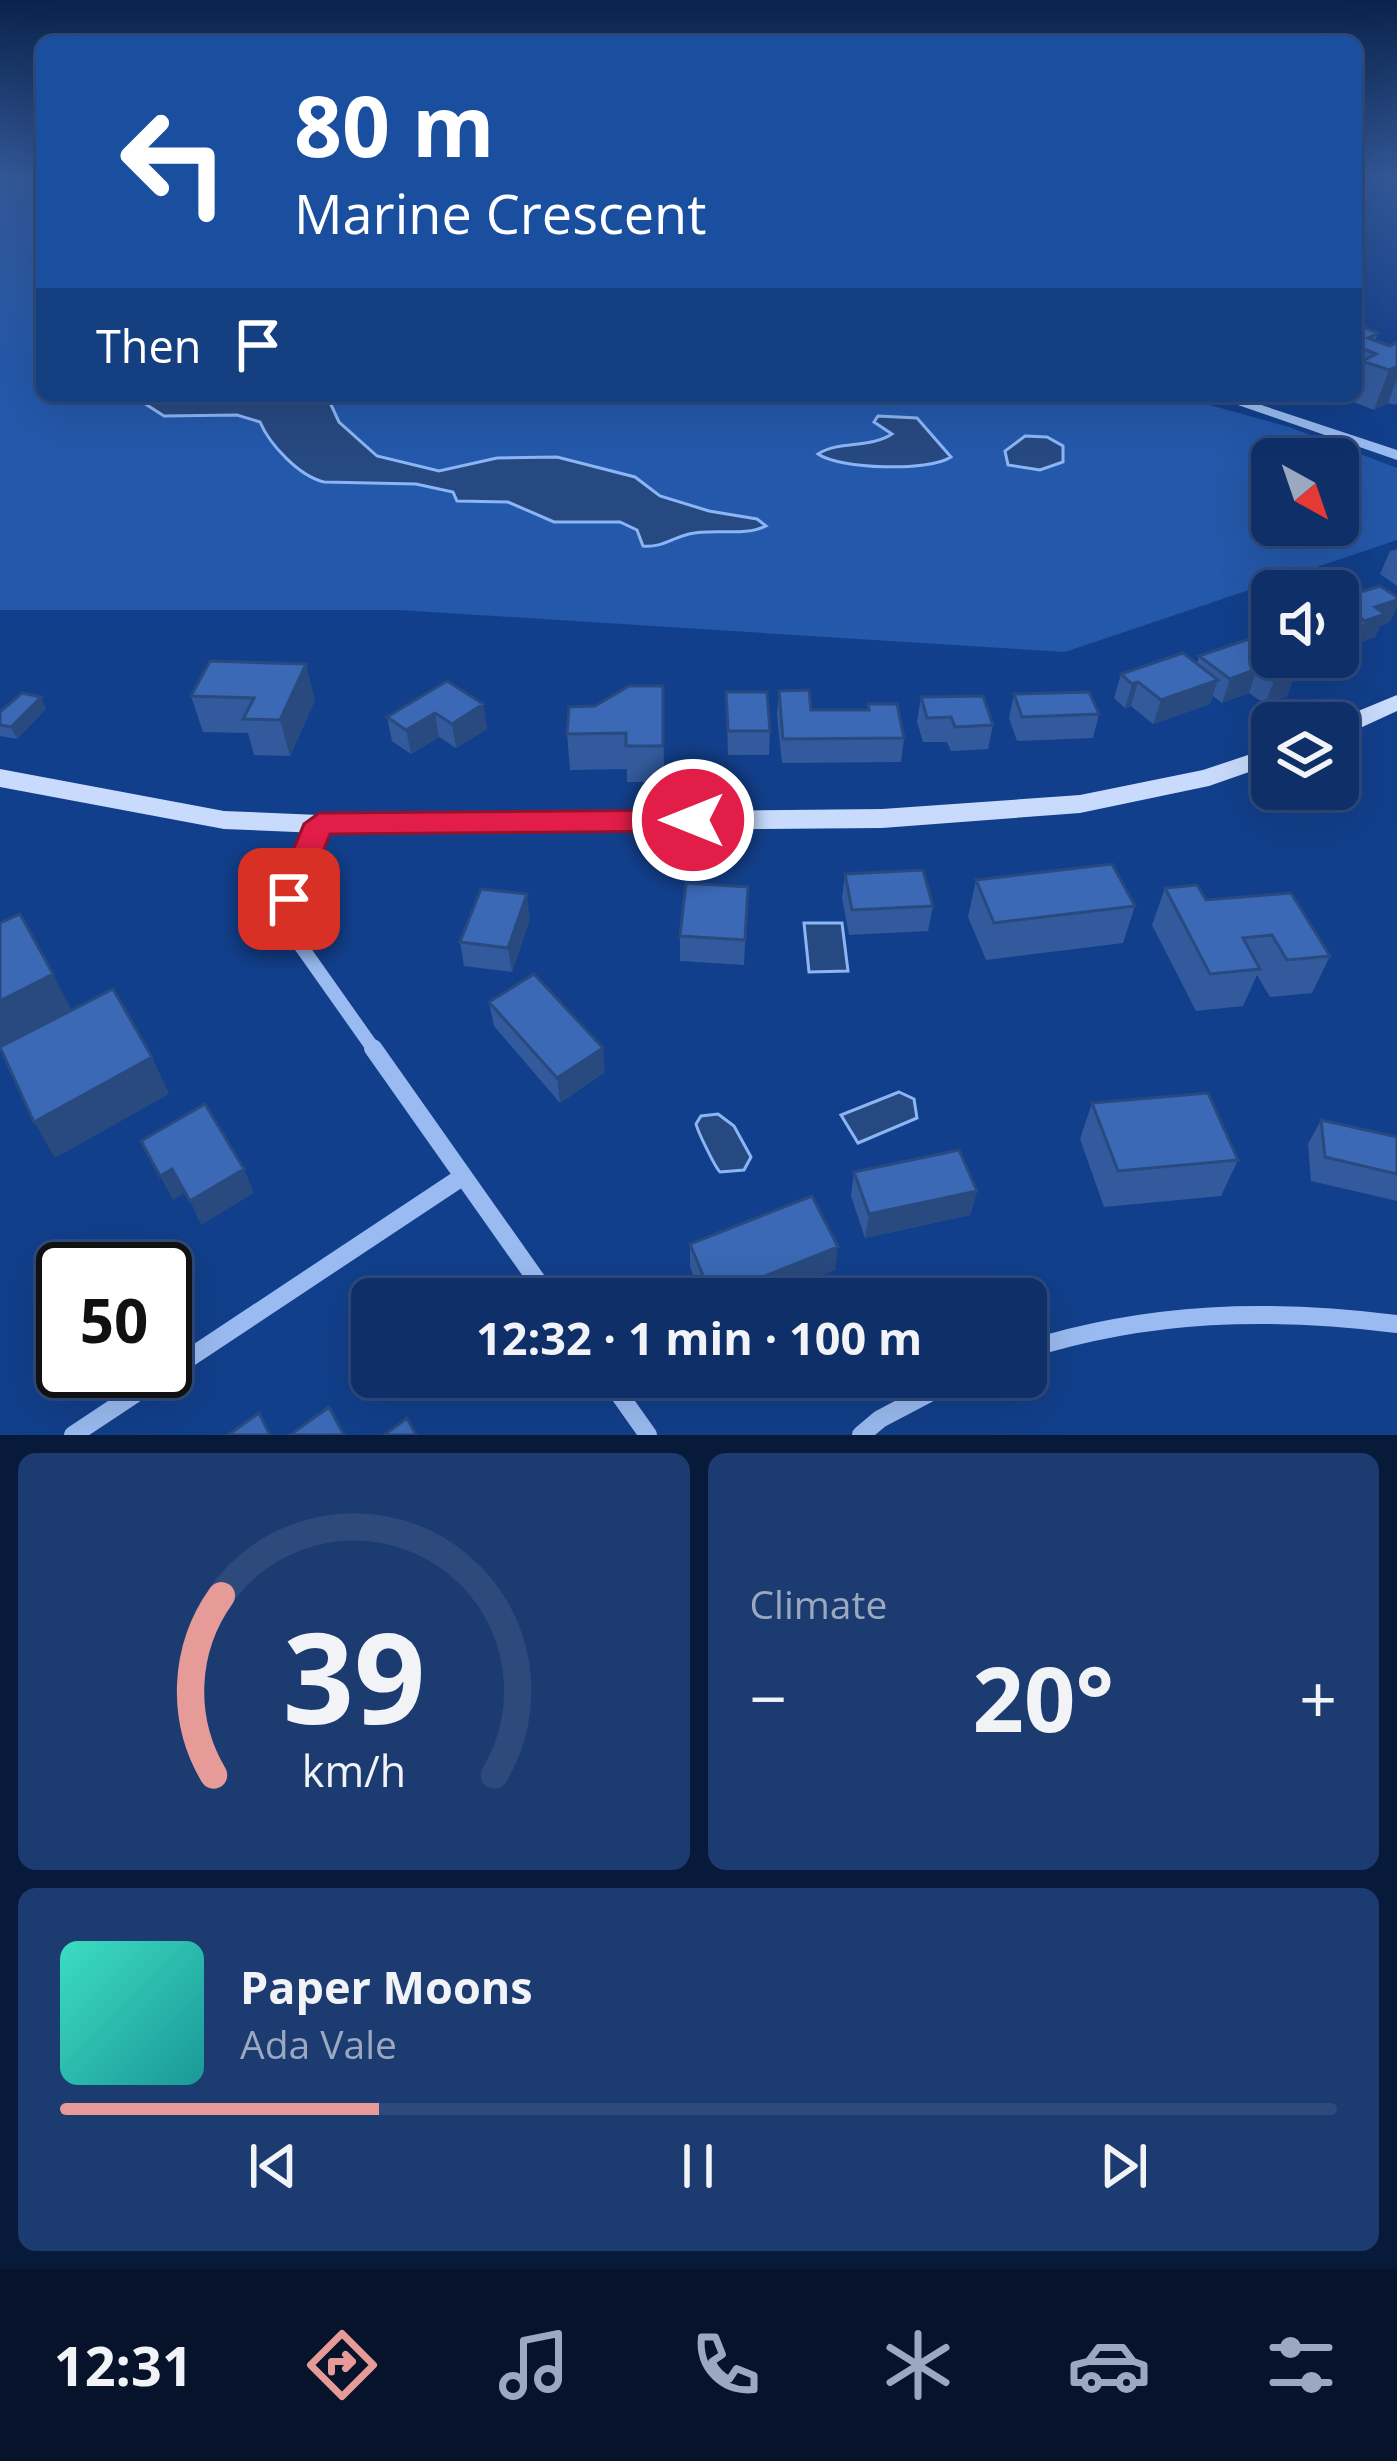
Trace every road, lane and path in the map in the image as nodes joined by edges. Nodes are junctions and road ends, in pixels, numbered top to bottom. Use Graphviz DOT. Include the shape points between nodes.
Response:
graph roads {
  1 [pos="1237,402"];
  2 [pos="1397,455"];
  3 [pos="1397,702"];
  4 [pos="1359,719"];
  5 [pos="1251,763"];
  6 [pos="0,778"];
  7 [pos="319,824"];
  8 [pos="462,1177"];
  9 [pos="535,1278"];
  10 [pos="1397,1324"];
  11 [pos="1047,1345"];
  12 [pos="622,1398"];
  13 [pos="924,1398"];
  14 [pos="74,1435"];
  15 [pos="649,1435"];
  16 [pos="861,1435"];
  1 -- 2 [label="street"];
  3 -- 4 [label="main road"];
  5 -- 7 [label="main road" via="1086,807 949,818"];
  6 -- 7 [label="main road" via="224,820"];
  7 -- 8 [label="street" via="289,899 290,932"];
  8 -- 9 [label="street"];
  8 -- 14 [label="street"];
  10 -- 11 [label="street" via="1321,1312 1221,1313"];
  12 -- 15 [label="street"];
  13 -- 16 [label="street"];
}
